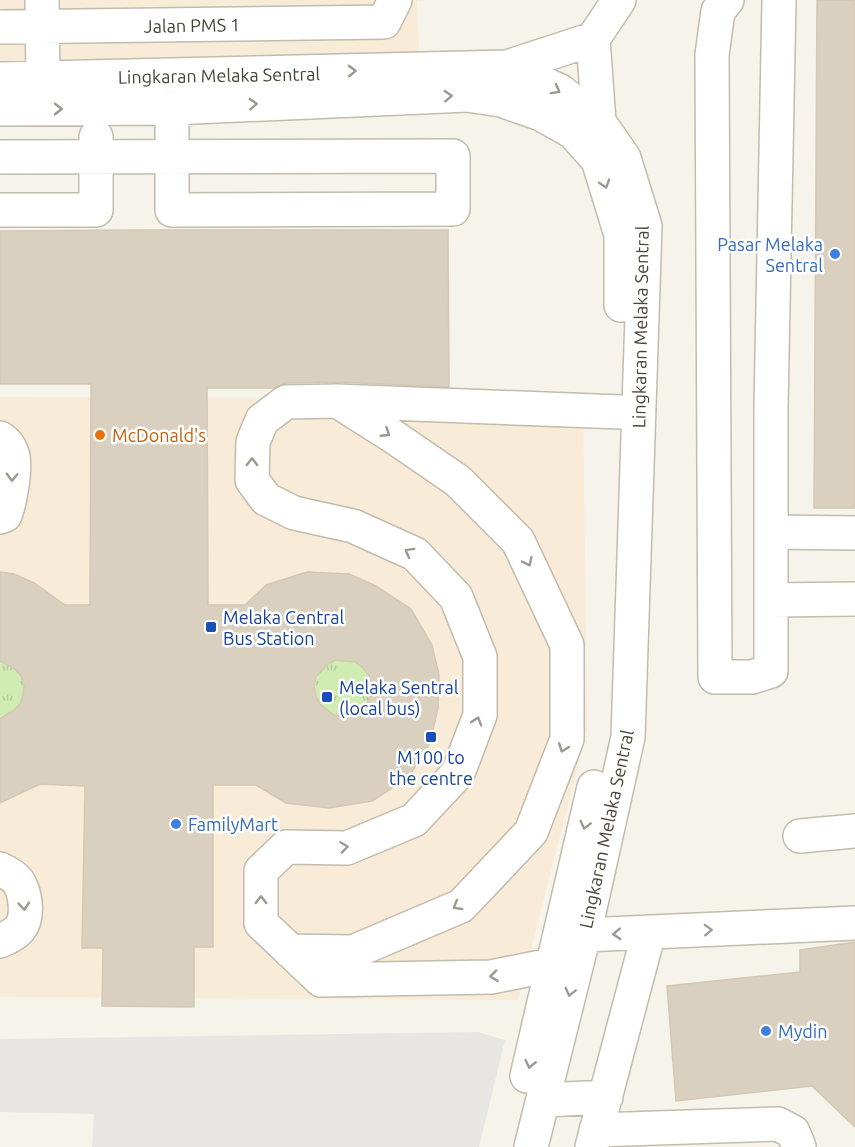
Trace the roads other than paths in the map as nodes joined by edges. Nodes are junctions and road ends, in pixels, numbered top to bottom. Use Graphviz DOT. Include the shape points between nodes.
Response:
graph roads {
  1 [pos="620,0"];
  2 [pos="727,0"];
  3 [pos="778,0"];
  4 [pos="390,11"];
  5 [pos="42,13"];
  6 [pos="0,27"];
  7 [pos="593,39"];
  8 [pos="507,67"];
  9 [pos="0,79"];
  10 [pos="43,79"];
  11 [pos="172,108"];
  12 [pos="0,109"];
  13 [pos="96,109"];
  14 [pos="599,122"];
  15 [pos="0,157"];
  16 [pos="96,157"];
  17 [pos="172,157"];
  18 [pos="0,210"];
  19 [pos="337,401"];
  20 [pos="621,412"];
  21 [pos="0,438"];
  22 [pos="0,517"];
  23 [pos="771,532"];
  24 [pos="855,533"];
  25 [pos="855,599"];
  26 [pos="771,600"];
  27 [pos="855,831"];
  28 [pos="800,836"];
  29 [pos="0,869"];
  30 [pos="855,923"];
  31 [pos="650,932"];
  32 [pos="584,935"];
  33 [pos="0,941"];
  34 [pos="290,951"];
  35 [pos="551,965"];
  36 [pos="606,1097"];
  37 [pos="544,1100"];
  38 [pos="594,1138"];
  39 [pos="508,1147"];
  40 [pos="531,1147"];
  41 [pos="799,1147"];
  1 -- 7 [label="street"];
  2 -- 26 [label="street" via="718,11 712,55 715,677 752,677 771,671"];
  3 -- 23 [label="street"];
  4 -- 5 [label="street, Jalan PMS 1"];
  5 -- 6 [label="street, Jalan PMS 1"];
  5 -- 10 [label="street"];
  7 -- 8 [label="street"];
  7 -- 14 [label="street"];
  10 -- 8 [label="street, Lingkaran Melaka Sentral, one-way"];
  8 -- 14 [label="street, Lingkaran Melaka Sentral, one-way" via="560,91"];
  9 -- 10 [label="street, Lingkaran Melaka Sentral"];
  11 -- 13 [label="street, Lingkaran Melaka Sentral"];
  11 -- 17 [label="street"];
  11 -- 20 [label="street, Lingkaran Melaka Sentral, one-way" via="467,95 501,100 541,114 573,132 598,160 621,235"];
  12 -- 13 [label="street, Lingkaran Melaka Sentral, one-way"];
  13 -- 16 [label="street"];
  14 -- 32 [label="street, Lingkaran Melaka Sentral" via="624,158 645,226 628,737"];
  15 -- 16 [label="street"];
  16 -- 17 [label="street"];
  16 -- 18 [label="street" via="96,210"];
  17 -- 17 [label="street" via="172,210 453,209 453,156"];
  19 -- 20 [label="street"];
  19 -- 34 [label="street, one-way" via="458,481 518,541 567,645 567,739 531,832 461,906 352,952"];
  34 -- 19 [label="street, one-way" via="261,923 261,871 286,847 347,848 414,820 458,773 480,715 480,657 456,597 415,554 353,526 294,513 267,499 252,480 253,442 262,420 286,402"];
  20 -- 35 [label="street, Lingkaran Melaka Sentral, one-way" via="606,735"];
  21 -- 22 [label="street, one-way" via="13,454 11,499 5,515"];
  23 -- 24 [label="street"];
  23 -- 26 [label="street"];
  25 -- 26 [label="street"];
  27 -- 28 [label="street"];
  29 -- 33 [label="street, one-way" via="21,886 25,907 25,920 19,930"];
  31 -- 30 [label="street, one-way"];
  31 -- 32 [label="street, one-way"];
  31 -- 36 [label="street"];
  32 -- 35 [label="street"];
  32 -- 37 [label="street, Lingkaran Melaka Sentral, one-way"];
  35 -- 34 [label="street, one-way" via="491,977 321,980"];
  35 -- 39 [label="street, Lingkaran Melaka Sentral, one-way"];
  36 -- 37 [label="street"];
  36 -- 38 [label="street"];
  37 -- 40 [label="street, Lingkaran Melaka Sentral"];
  38 -- 41 [label="street" via="778,1124 793,1132"];
}
